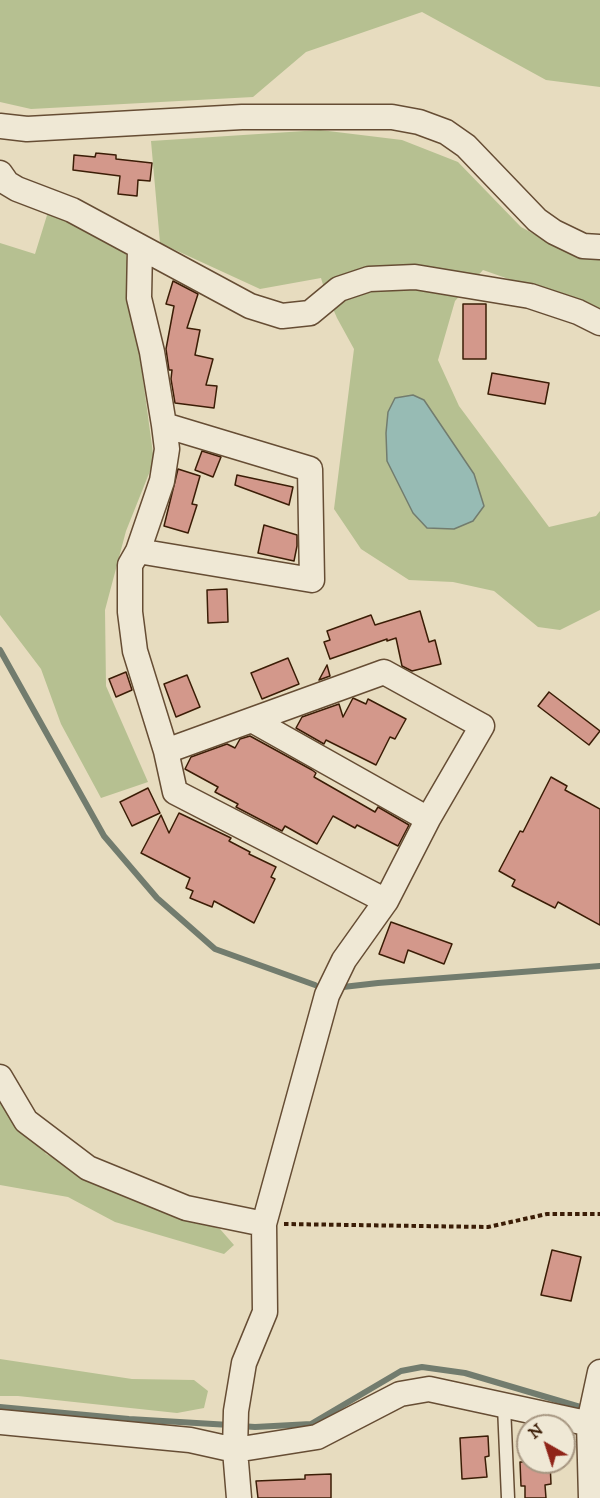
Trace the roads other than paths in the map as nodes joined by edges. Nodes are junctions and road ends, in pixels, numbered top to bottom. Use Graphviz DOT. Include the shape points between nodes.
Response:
graph roads {
  1 [pos="0,126"];
  2 [pos="0,173"];
  3 [pos="140,248"];
  4 [pos="600,248"];
  5 [pos="600,323"];
  6 [pos="164,425"];
  7 [pos="138,552"];
  8 [pos="252,720"];
  9 [pos="166,751"];
  10 [pos="428,819"];
  11 [pos="386,901"];
  12 [pos="0,1077"];
  13 [pos="264,1224"];
  14 [pos="600,1372"];
  15 [pos="504,1406"];
  16 [pos="594,1412"];
  17 [pos="0,1422"];
  18 [pos="235,1432"];
  19 [pos="239,1498"];
  20 [pos="508,1498"];
  21 [pos="591,1498"];
  1 -- 4 [label="street" via="27,129 242,117 392,117 419,122 446,132 466,146 537,220 554,232 583,246"];
  2 -- 3 [label="street" via="17,189 72,210"];
  3 -- 5 [label="street" via="250,306 282,316 309,313 339,289 369,279 415,276 530,296"];
  3 -- 6 [label="street" via="139,298"];
  6 -- 7 [label="street" via="167,449 162,481"];
  6 -- 7 [label="street" via="310,470 312,580"];
  7 -- 9 [label="street" via="130,565 135,651"];
  8 -- 9 [label="street"];
  8 -- 10 [label="street"];
  8 -- 10 [label="street" via="384,672 483,726"];
  9 -- 11 [label="street" via="175,792"];
  10 -- 11 [label="street"];
  11 -- 13 [label="street" via="344,960 327,995"];
  12 -- 13 [label="street" via="26,1121 88,1168 186,1208"];
  13 -- 18 [label="street" via="265,1312 244,1363"];
  14 -- 16 [label="street"];
  15 -- 16 [label="street"];
  15 -- 18 [label="street" via="429,1389 400,1394 317,1437"];
  15 -- 20 [label="lane"];
  16 -- 21 [label="street"];
  17 -- 18 [label="street" via="190,1440"];
  18 -- 19 [label="street"];
}
